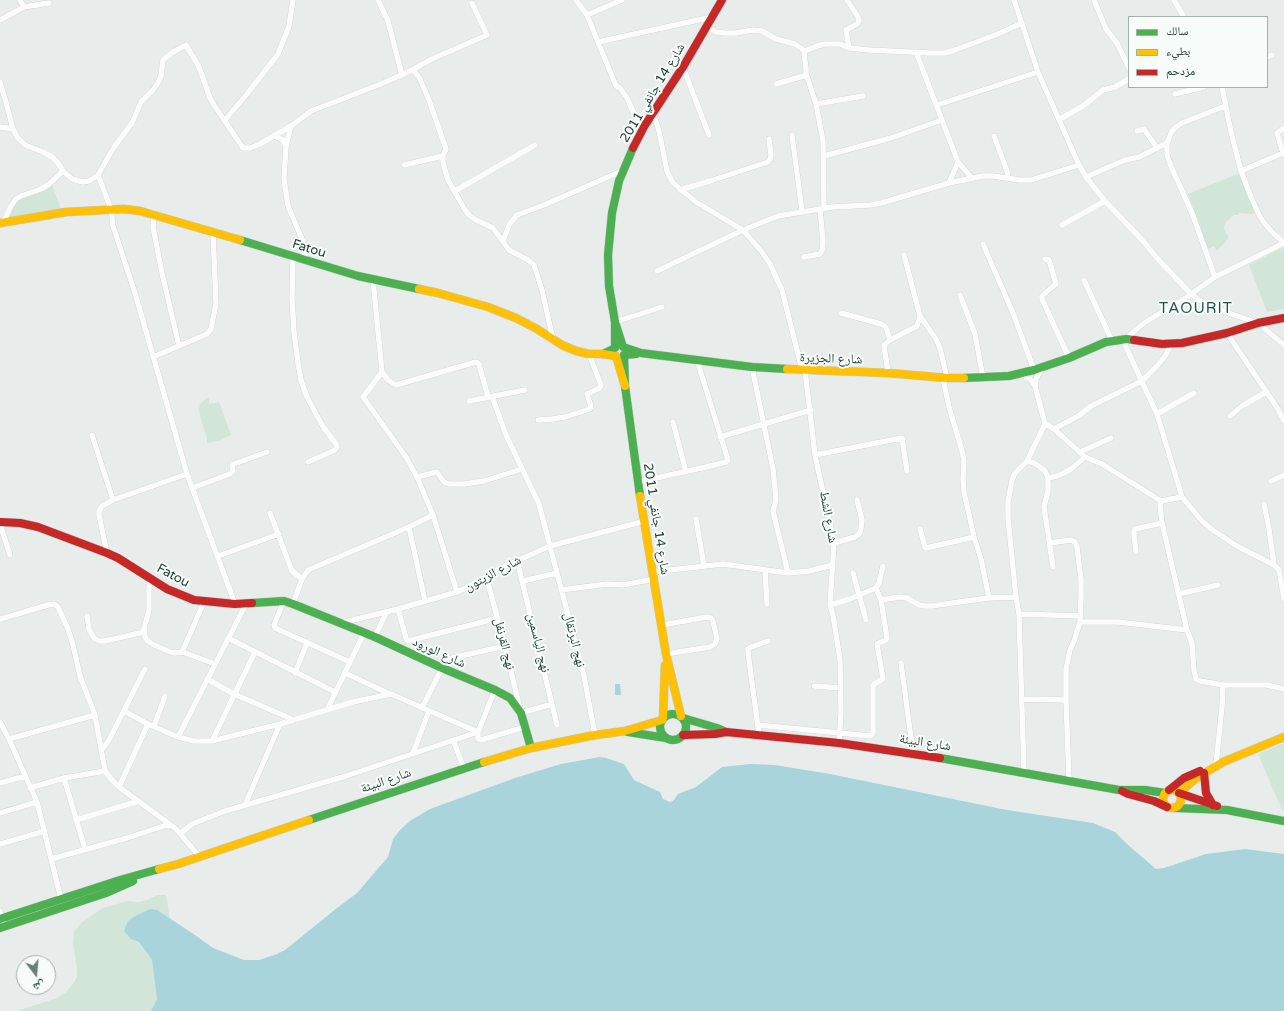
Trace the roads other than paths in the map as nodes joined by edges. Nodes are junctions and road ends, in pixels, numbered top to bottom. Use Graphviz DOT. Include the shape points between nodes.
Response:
graph roads {
  1 [pos="20,0"];
  2 [pos="293,0"];
  3 [pos="378,0"];
  4 [pos="576,0"];
  5 [pos="622,0"];
  6 [pos="722,0"];
  7 [pos="847,0"];
  8 [pos="1014,0"];
  9 [pos="1094,0"];
  10 [pos="1174,0"];
  11 [pos="49,2"];
  12 [pos="472,3"];
  13 [pos="24,7"];
  14 [pos="587,15"];
  15 [pos="1183,16"];
  16 [pos="712,17"];
  17 [pos="0,20"];
  18 [pos="1022,23"];
  19 [pos="706,26"];
  20 [pos="598,42"];
  21 [pos="849,48"];
  22 [pos="805,51"];
  23 [pos="916,52"];
  24 [pos="1128,66"];
  25 [pos="683,67"];
  26 [pos="413,70"];
  27 [pos="806,72"];
  28 [pos="1038,72"];
  29 [pos="402,75"];
  30 [pos="1128,80"];
  31 [pos="0,82"];
  32 [pos="776,84"];
  33 [pos="1200,88"];
  34 [pos="1222,88"];
  35 [pos="1175,94"];
  36 [pos="863,96"];
  37 [pos="816,104"];
  38 [pos="937,105"];
  39 [pos="1226,106"];
  40 [pos="652,113"];
  41 [pos="1060,119"];
  42 [pos="225,120"];
  43 [pos="942,120"];
  44 [pos="645,125"];
  45 [pos="291,126"];
  46 [pos="0,127"];
  47 [pos="1284,128"];
  48 [pos="13,129"];
  49 [pos="1137,131"];
  50 [pos="709,135"];
  51 [pos="792,135"];
  52 [pos="272,136"];
  53 [pos="994,136"];
  54 [pos="769,139"];
  55 [pos="1167,143"];
  56 [pos="535,145"];
  57 [pos="286,146"];
  58 [pos="1156,148"];
  59 [pos="1284,153"];
  60 [pos="443,156"];
  61 [pos="824,156"];
  62 [pos="958,162"];
  63 [pos="404,165"];
  64 [pos="1079,165"];
  65 [pos="624,170"];
  66 [pos="63,171"];
  67 [pos="1241,171"];
  68 [pos="98,175"];
  69 [pos="1086,177"];
  70 [pos="972,178"];
  71 [pos="1008,178"];
  72 [pos="949,183"];
  73 [pos="680,190"];
  74 [pos="455,191"];
  75 [pos="1105,201"];
  76 [pos="110,209"];
  77 [pos="822,209"];
  78 [pos="802,212"];
  79 [pos="154,215"];
  80 [pos="2,223"];
  81 [pos="1062,225"];
  82 [pos="743,230"];
  83 [pos="213,232"];
  84 [pos="503,241"];
  85 [pos="1284,243"];
  86 [pos="983,244"];
  87 [pos="904,255"];
  88 [pos="293,256"];
  89 [pos="804,257"];
  90 [pos="1045,258"];
  91 [pos="306,260"];
  92 [pos="657,271"];
  93 [pos="1215,277"];
  94 [pos="373,280"];
  95 [pos="1084,280"];
  96 [pos="1190,294"];
  97 [pos="960,295"];
  98 [pos="662,307"];
  99 [pos="842,313"];
  100 [pos="920,316"];
  101 [pos="1284,318"];
  102 [pos="615,322"];
  103 [pos="1258,323"];
  104 [pos="1227,333"];
  105 [pos="553,339"];
  106 [pos="1127,339"];
  107 [pos="890,340"];
  108 [pos="1112,341"];
  109 [pos="1171,344"];
  110 [pos="1284,345"];
  111 [pos="179,346"];
  112 [pos="619,351"];
  113 [pos="589,354"];
  114 [pos="153,357"];
  115 [pos="1070,358"];
  116 [pos="697,360"];
  117 [pos="752,367"];
  118 [pos="1042,368"];
  119 [pos="804,370"];
  120 [pos="1034,370"];
  121 [pos="382,372"];
  122 [pos="888,373"];
  123 [pos="1021,374"];
  124 [pos="945,378"];
  125 [pos="983,378"];
  126 [pos="1142,381"];
  127 [pos="1035,386"];
  128 [pos="525,390"];
  129 [pos="1266,392"];
  130 [pos="1194,393"];
  131 [pos="490,397"];
  132 [pos="469,401"];
  133 [pos="810,410"];
  134 [pos="1157,414"];
  135 [pos="1230,416"];
  136 [pos="538,420"];
  137 [pos="673,422"];
  138 [pos="1284,422"];
  139 [pos="764,423"];
  140 [pos="1045,424"];
  141 [pos="1054,429"];
  142 [pos="92,435"];
  143 [pos="720,437"];
  144 [pos="1110,438"];
  145 [pos="267,452"];
  146 [pos="1080,452"];
  147 [pos="815,455"];
  148 [pos="1084,457"];
  149 [pos="1026,461"];
  150 [pos="308,462"];
  151 [pos="522,469"];
  152 [pos="686,472"];
  153 [pos="907,472"];
  154 [pos="187,474"];
  155 [pos="1284,475"];
  156 [pos="417,477"];
  157 [pos="1048,478"];
  158 [pos="1270,481"];
  159 [pos="638,482"];
  160 [pos="192,488"];
  161 [pos="1182,497"];
  162 [pos="113,500"];
  163 [pos="857,500"];
  164 [pos="1161,501"];
  165 [pos="1264,504"];
  166 [pos="270,513"];
  167 [pos="432,515"];
  168 [pos="696,519"];
  169 [pos="645,521"];
  170 [pos="0,523"];
  171 [pos="1162,523"];
  172 [pos="409,527"];
  173 [pos="920,529"];
  174 [pos="279,534"];
  175 [pos="974,537"];
  176 [pos="834,543"];
  177 [pos="1050,543"];
  178 [pos="550,546"];
  179 [pos="1136,552"];
  180 [pos="107,553"];
  181 [pos="10,555"];
  182 [pos="218,556"];
  183 [pos="517,560"];
  184 [pos="833,565"];
  185 [pos="704,566"];
  186 [pos="883,566"];
  187 [pos="1284,566"];
  188 [pos="1053,567"];
  189 [pos="1277,568"];
  190 [pos="765,570"];
  191 [pos="557,573"];
  192 [pos="788,573"];
  193 [pos="853,573"];
  194 [pos="1284,574"];
  195 [pos="486,576"];
  196 [pos="653,576"];
  197 [pos="151,578"];
  198 [pos="302,579"];
  199 [pos="523,581"];
  200 [pos="1218,585"];
  201 [pos="876,588"];
  202 [pos="562,590"];
  203 [pos="457,592"];
  204 [pos="1178,594"];
  205 [pos="859,595"];
  206 [pos="1016,597"];
  207 [pos="989,598"];
  208 [pos="1284,599"];
  209 [pos="881,600"];
  210 [pos="284,601"];
  211 [pos="425,601"];
  212 [pos="204,602"];
  213 [pos="235,604"];
  214 [pos="246,604"];
  215 [pos="293,604"];
  216 [pos="767,604"];
  217 [pos="830,605"];
  218 [pos="398,609"];
  219 [pos="386,613"];
  220 [pos="1019,614"];
  221 [pos="87,616"];
  222 [pos="498,618"];
  223 [pos="0,619"];
  224 [pos="1080,619"];
  225 [pos="866,620"];
  226 [pos="340,624"];
  227 [pos="662,625"];
  228 [pos="1187,630"];
  229 [pos="144,632"];
  230 [pos="364,633"];
  231 [pos="375,637"];
  232 [pos="228,638"];
  233 [pos="768,641"];
  234 [pos="307,643"];
  235 [pos="505,646"];
  236 [pos="182,652"];
  237 [pos="255,652"];
  238 [pos="666,654"];
  239 [pos="350,662"];
  240 [pos="901,663"];
  241 [pos="215,664"];
  242 [pos="442,668"];
  243 [pos="145,669"];
  244 [pos="295,673"];
  245 [pos="345,673"];
  246 [pos="206,679"];
  247 [pos="1222,685"];
  248 [pos="814,686"];
  249 [pos="841,688"];
  250 [pos="495,690"];
  251 [pos="1284,690"];
  252 [pos="335,692"];
  253 [pos="234,694"];
  254 [pos="391,694"];
  255 [pos="165,696"];
  256 [pos="1023,699"];
  257 [pos="1066,700"];
  258 [pos="552,704"];
  259 [pos="422,708"];
  260 [pos="327,710"];
  261 [pos="124,711"];
  262 [pos="429,711"];
  263 [pos="521,713"];
  264 [pos="95,715"];
  265 [pos="682,717"];
  266 [pos="662,719"];
  267 [pos="294,720"];
  268 [pos="0,722"];
  269 [pos="148,724"];
  270 [pos="280,724"];
  271 [pos="557,725"];
  272 [pos="758,725"];
  273 [pos="154,726"];
  274 [pos="525,727"];
  275 [pos="625,731"];
  276 [pos="478,732"];
  277 [pos="726,732"];
  278 [pos="840,733"];
  279 [pos="595,735"];
  280 [pos="683,735"];
  281 [pos="759,735"];
  282 [pos="178,737"];
  283 [pos="1284,737"];
  284 [pos="666,738"];
  285 [pos="9,739"];
  286 [pos="212,740"];
  287 [pos="453,740"];
  288 [pos="839,743"];
  289 [pos="530,748"];
  290 [pos="101,751"];
  291 [pos="413,753"];
  292 [pos="913,753"];
  293 [pos="1218,764"];
  294 [pos="464,768"];
  295 [pos="105,771"];
  296 [pos="1024,772"];
  297 [pos="1204,773"];
  298 [pos="25,776"];
  299 [pos="64,778"];
  300 [pos="1069,781"];
  301 [pos="0,783"];
  302 [pos="119,787"];
  303 [pos="30,788"];
  304 [pos="1119,790"];
  305 [pos="1167,792"];
  306 [pos="1179,793"];
  307 [pos="139,801"];
  308 [pos="37,802"];
  309 [pos="245,805"];
  310 [pos="1213,805"];
  311 [pos="1171,807"];
  312 [pos="1227,810"];
  313 [pos="0,813"];
  314 [pos="76,820"];
  315 [pos="1284,821"];
  316 [pos="170,824"];
  317 [pos="45,831"];
  318 [pos="180,833"];
  319 [pos="0,844"];
  320 [pos="85,849"];
  321 [pos="199,856"];
  322 [pos="51,859"];
  323 [pos="159,869"];
  324 [pos="61,899"];
  325 [pos="1,916"];
  326 [pos="2,928"];
  1 -- 13 [label="street"];
  2 -- 42 [label="street" via="289,26 278,54"];
  3 -- 29 [label="street" via="388,22"];
  4 -- 14 [label="street"];
  5 -- 14 [label="street"];
  6 -- 16 [label="main road, شارع 14 جانفي 2011"];
  7 -- 21 [label="street" via="859,21 846,30"];
  8 -- 18 [label="street"];
  9 -- 24 [label="street" via="1106,29 1117,43"];
  10 -- 15 [label="street"];
  11 -- 13 [label="street"];
  12 -- 26 [label="street" via="487,35"];
  13 -- 17 [label="street"];
  14 -- 20 [label="street"];
  16 -- 19 [label="main road, شارع 14 جانفي 2011"];
  16 -- 20 [label="street"];
  18 -- 23 [label="street" via="955,50 938,53"];
  18 -- 28 [label="street"];
  19 -- 22 [label="street" via="716,32 730,34 762,30"];
  19 -- 25 [label="main road, شارع 14 جانفي 2011"];
  20 -- 44 [label="street" via="616,86 627,98 637,120"];
  21 -- 22 [label="street" via="840,44 825,44"];
  21 -- 23 [label="street"];
  22 -- 27 [label="street"];
  23 -- 38 [label="street"];
  25 -- 40 [label="main road, شارع 14 جانفي 2011"];
  25 -- 50 [label="street"];
  26 -- 29 [label="street"];
  26 -- 60 [label="street" via="429,100 446,149"];
  27 -- 32 [label="street" via="800,78"];
  27 -- 37 [label="street"];
  28 -- 38 [label="street"];
  28 -- 41 [label="street"];
  29 -- 45 [label="street" via="311,111"];
  30 -- 41 [label="street" via="1103,90 1083,106"];
  31 -- 48 [label="street"];
  33 -- 35 [label="street"];
  34 -- 39 [label="street"];
  36 -- 37 [label="street"];
  37 -- 61 [label="street"];
  38 -- 43 [label="street"];
  39 -- 55 [label="street" via="1182,123 1172,131"];
  39 -- 67 [label="street"];
  40 -- 44 [label="main road, شارع 14 جانفي 2011"];
  40 -- 73 [label="street, شارع الشط" via="659,131 667,171 672,183"];
  41 -- 64 [label="street"];
  42 -- 52 [label="street" via="243,148 250,148"];
  42 -- 68 [label="street" via="210,98 199,67 186,45 163,60 158,83 141,102 132,123"];
  43 -- 61 [label="street" via="891,138"];
  43 -- 62 [label="street"];
  44 -- 65 [label="main road, شارع 14 جانفي 2011"];
  45 -- 52 [label="street"];
  45 -- 57 [label="street"];
  46 -- 48 [label="street"];
  47 -- 59 [label="street" via="1276,133"];
  48 -- 66 [label="street" via="16,137 25,145 52,157"];
  49 -- 58 [label="street" via="1144,130"];
  51 -- 78 [label="street"];
  52 -- 57 [label="street" via="283,140"];
  53 -- 71 [label="street"];
  54 -- 73 [label="street" via="771,154 768,162"];
  55 -- 58 [label="street"];
  55 -- 93 [label="street" via="1170,164 1192,213"];
  56 -- 74 [label="street"];
  57 -- 91 [label="street" via="284,179 288,206 302,240"];
  58 -- 69 [label="street"];
  59 -- 67 [label="street"];
  60 -- 63 [label="street"];
  60 -- 74 [label="street" via="444,170"];
  61 -- 77 [label="street"];
  62 -- 70 [label="street"];
  62 -- 72 [label="street"];
  64 -- 69 [label="street"];
  64 -- 71 [label="street" via="1031,180"];
  65 -- 84 [label="street" via="518,215 509,225"];
  65 -- 102 [label="main road, شارع 14 جانفي 2011" via="616,191 609,236 608,273"];
  66 -- 68 [label="street" via="72,179 83,182 90,181"];
  66 -- 80 [label="street" via="48,185 16,199"];
  67 -- 85 [label="street" via="1258,215"];
  68 -- 76 [label="street"];
  69 -- 75 [label="street"];
  70 -- 71 [label="street"];
  70 -- 72 [label="street"];
  72 -- 77 [label="street" via="881,203"];
  73 -- 82 [label="street, شارع الشط"];
  74 -- 84 [label="street" via="469,215 492,228"];
  75 -- 81 [label="street"];
  75 -- 96 [label="street"];
  76 -- 79 [label="main road, Fatou" via="140,211"];
  76 -- 80 [label="main road, Fatou" via="66,212"];
  76 -- 114 [label="street"];
  77 -- 78 [label="street"];
  77 -- 89 [label="street" via="822,251 820,254"];
  78 -- 82 [label="street" via="778,216"];
  79 -- 83 [label="main road, Fatou"];
  79 -- 111 [label="street" via="153,227"];
  82 -- 92 [label="street"];
  82 -- 119 [label="street, شارع الشط" via="762,252 775,273"];
  83 -- 88 [label="main road, Fatou"];
  83 -- 111 [label="street" via="216,304 211,329 207,334"];
  84 -- 105 [label="street" via="509,250 534,265"];
  85 -- 93 [label="street"];
  86 -- 120 [label="street"];
  87 -- 100 [label="street"];
  88 -- 91 [label="main road, Fatou"];
  88 -- 150 [label="street" via="292,299 298,363 307,397 337,447"];
  90 -- 115 [label="street" via="1049,260 1056,284 1042,298"];
  91 -- 94 [label="main road, Fatou"];
  93 -- 96 [label="street"];
  94 -- 105 [label="main road, Fatou" via="431,291 476,304 516,318"];
  94 -- 121 [label="street"];
  95 -- 108 [label="street"];
  96 -- 103 [label="street" via="1217,309"];
  96 -- 106 [label="street" via="1144,323"];
  97 -- 125 [label="street" via="975,334"];
  98 -- 102 [label="street"];
  99 -- 107 [label="street" via="885,326"];
  100 -- 107 [label="street" via="917,326"];
  100 -- 124 [label="street" via="940,348"];
  101 -- 103 [label="main road, شارع الجزيرة"];
  102 -- 112 [label="main road, شارع 14 جانفي 2011"];
  103 -- 104 [label="main road, شارع الجزيرة"];
  103 -- 110 [label="street"];
  104 -- 109 [label="main road, شارع الجزيرة"];
  104 -- 129 [label="street"];
  105 -- 113 [label="main road, Fatou" via="569,349"];
  106 -- 108 [label="main road, شارع الجزيرة"];
  106 -- 109 [label="main road, شارع الجزيرة"];
  106 -- 126 [label="street" via="1126,349"];
  107 -- 122 [label="street" via="884,345"];
  108 -- 115 [label="main road, شارع الجزيرة"];
  109 -- 126 [label="street" via="1166,355"];
  111 -- 114 [label="street"];
  112 -- 113 [label="main road, Fatou"];
  112 -- 116 [label="main road, شارع الجزيرة"];
  112 -- 159 [label="main road, شارع 14 جانفي 2011"];
  113 -- 136 [label="street" via="601,385 587,394 590,409 564,417"];
  114 -- 154 [label="street"];
  115 -- 118 [label="main road, شارع الجزيرة"];
  116 -- 117 [label="main road, شارع الجزيرة"];
  116 -- 143 [label="street"];
  117 -- 119 [label="main road, شارع الجزيرة"];
  117 -- 139 [label="street"];
  118 -- 120 [label="main road, شارع الجزيرة"];
  118 -- 127 [label="street"];
  119 -- 122 [label="main road, شارع الجزيرة"];
  119 -- 133 [label="street, شارع الشط"];
  120 -- 123 [label="main road, شارع الجزيرة"];
  121 -- 131 [label="street, نهج البرتقال" via="396,386 476,362 479,364"];
  121 -- 156 [label="street" via="363,397 406,457"];
  122 -- 124 [label="main road, شارع الجزيرة"];
  123 -- 125 [label="main road, شارع الجزيرة"];
  123 -- 127 [label="street" via="1030,379"];
  124 -- 125 [label="main road, شارع الجزيرة"];
  124 -- 175 [label="street" via="949,407 963,456 964,492"];
  126 -- 134 [label="street"];
  126 -- 141 [label="street" via="1091,406"];
  127 -- 140 [label="street"];
  128 -- 131 [label="street"];
  129 -- 135 [label="street"];
  129 -- 138 [label="street"];
  130 -- 134 [label="street"];
  131 -- 132 [label="street"];
  131 -- 151 [label="street, نهج البرتقال"];
  133 -- 139 [label="street"];
  133 -- 147 [label="street, شارع الشط"];
  134 -- 161 [label="street"];
  137 -- 152 [label="street"];
  139 -- 143 [label="street"];
  139 -- 192 [label="street" via="774,469 774,511"];
  140 -- 141 [label="street"];
  140 -- 149 [label="street"];
  141 -- 146 [label="street"];
  142 -- 162 [label="street"];
  143 -- 152 [label="street" via="728,460"];
  144 -- 146 [label="street"];
  145 -- 160 [label="street" via="234,464 230,474"];
  146 -- 148 [label="street"];
  147 -- 153 [label="street" via="902,438"];
  147 -- 176 [label="street, شارع الشط"];
  148 -- 157 [label="street" via="1071,469"];
  148 -- 164 [label="street" via="1102,464"];
  149 -- 157 [label="street" via="1040,467"];
  149 -- 206 [label="street" via="1015,473 1008,502"];
  151 -- 156 [label="street" via="484,481 464,484 448,484 437,472"];
  151 -- 178 [label="street, نهج البرتقال" via="539,504"];
  152 -- 159 [label="street"];
  154 -- 160 [label="street"];
  154 -- 162 [label="street"];
  155 -- 158 [label="street"];
  156 -- 167 [label="street"];
  157 -- 177 [label="street" via="1044,507"];
  159 -- 169 [label="main road, شارع 14 جانفي 2011"];
  160 -- 182 [label="street"];
  161 -- 164 [label="street"];
  161 -- 189 [label="street" via="1210,528"];
  162 -- 180 [label="street" via="102,506 99,511"];
  163 -- 176 [label="street" via="862,520 859,534"];
  164 -- 171 [label="street"];
  165 -- 189 [label="street"];
  166 -- 174 [label="street"];
  167 -- 172 [label="street"];
  167 -- 203 [label="street"];
  168 -- 185 [label="street"];
  169 -- 178 [label="street, شارع الزيتون"];
  169 -- 196 [label="main road, شارع 14 جانفي 2011"];
  170 -- 180 [label="main road, Fatou" via="20,523 38,527"];
  170 -- 181 [label="street"];
  171 -- 179 [label="street" via="1134,531"];
  171 -- 204 [label="street"];
  172 -- 198 [label="street" via="315,566 308,570"];
  172 -- 211 [label="street"];
  173 -- 175 [label="street" via="926,548"];
  174 -- 182 [label="street"];
  174 -- 198 [label="street" via="292,571"];
  175 -- 207 [label="street"];
  176 -- 184 [label="street, شارع الشط"];
  177 -- 188 [label="street"];
  177 -- 224 [label="street" via="1073,540 1076,544 1081,579"];
  178 -- 183 [label="street, شارع الزيتون"];
  178 -- 191 [label="street, نهج البرتقال"];
  180 -- 197 [label="main road, Fatou"];
  182 -- 213 [label="street"];
  183 -- 195 [label="street, شارع الزيتون"];
  183 -- 199 [label="street, نهج الياسمين"];
  184 -- 192 [label="street"];
  184 -- 217 [label="street, شارع الشط"];
  185 -- 190 [label="street" via="728,564"];
  185 -- 196 [label="street"];
  186 -- 201 [label="street"];
  187 -- 189 [label="street"];
  189 -- 194 [label="street"];
  189 -- 208 [label="street"];
  190 -- 192 [label="street"];
  190 -- 216 [label="street"];
  191 -- 199 [label="street"];
  191 -- 202 [label="street, نهج البرتقال"];
  193 -- 205 [label="street"];
  195 -- 203 [label="street, شارع الزيتون"];
  195 -- 222 [label="street, نهج القرنفل"];
  196 -- 202 [label="street" via="623,585 607,584"];
  196 -- 227 [label="main road, شارع 14 جانفي 2011"];
  197 -- 212 [label="main road, Fatou" via="183,596"];
  197 -- 229 [label="street" via="149,610"];
  198 -- 215 [label="street"];
  199 -- 258 [label="street, نهج الياسمين"];
  200 -- 204 [label="street"];
  201 -- 205 [label="street"];
  201 -- 209 [label="street"];
  202 -- 279 [label="street, نهج البرتقال" via="584,676"];
  203 -- 211 [label="street, شارع الزيتون"];
  204 -- 228 [label="street"];
  205 -- 217 [label="street"];
  205 -- 225 [label="street"];
  206 -- 207 [label="street"];
  206 -- 220 [label="street"];
  207 -- 209 [label="street" via="932,606 919,605 908,598 900,597"];
  209 -- 278 [label="street" via="887,638 877,644 883,676 882,680 873,686 873,733 870,736"];
  210 -- 214 [label="main road, Fatou"];
  210 -- 215 [label="main road, Fatou"];
  210 -- 234 [label="street" via="274,627"];
  211 -- 218 [label="street, شارع الزيتون"];
  212 -- 213 [label="main road, Fatou"];
  212 -- 236 [label="street"];
  213 -- 214 [label="main road, Fatou"];
  214 -- 232 [label="street"];
  215 -- 226 [label="main road, Fatou"];
  217 -- 249 [label="street, شارع الشط" via="840,660"];
  218 -- 219 [label="street, شارع الزيتون"];
  218 -- 222 [label="street" via="408,641"];
  219 -- 226 [label="street, شارع الزيتون"];
  219 -- 231 [label="street"];
  220 -- 224 [label="street"];
  220 -- 256 [label="street"];
  221 -- 229 [label="street" via="92,636 100,641"];
  222 -- 235 [label="street, نهج القرنفل"];
  223 -- 264 [label="street" via="48,605 54,604 58,607 68,629 80,676"];
  224 -- 228 [label="street"];
  224 -- 257 [label="street" via="1067,662"];
  226 -- 230 [label="main road, شارع الورود"];
  227 -- 238 [label="main road, شارع 14 جانفي 2011"];
  227 -- 238 [label="street" via="711,618 717,639 710,648"];
  228 -- 247 [label="street" via="1192,644 1196,679 1200,682"];
  229 -- 236 [label="street" via="148,641 154,645 174,653"];
  230 -- 231 [label="main road, شارع الورود"];
  230 -- 239 [label="street"];
  231 -- 242 [label="main road, شارع الورود"];
  232 -- 237 [label="street"];
  232 -- 241 [label="street"];
  233 -- 272 [label="street" via="748,649"];
  234 -- 239 [label="street"];
  234 -- 244 [label="street"];
  235 -- 242 [label="street" via="452,658 446,661"];
  235 -- 263 [label="street, نهج القرنفل"];
  236 -- 241 [label="street"];
  237 -- 244 [label="street"];
  237 -- 253 [label="street"];
  238 -- 265 [label="main road, شارع 14 جانفي 2011"];
  238 -- 266 [label="main road, شارع 14 جانفي 2011"];
  239 -- 245 [label="street"];
  240 -- 292 [label="street"];
  241 -- 246 [label="street"];
  242 -- 250 [label="main road, شارع الورود"];
  242 -- 259 [label="street"];
  243 -- 261 [label="street"];
  244 -- 252 [label="street"];
  245 -- 252 [label="street"];
  245 -- 254 [label="street"];
  246 -- 253 [label="street"];
  246 -- 282 [label="street"];
  247 -- 251 [label="street" via="1267,686"];
  247 -- 293 [label="street"];
  248 -- 249 [label="street"];
  249 -- 278 [label="street, شارع الشط"];
  250 -- 263 [label="main road, شارع الورود" via="510,698"];
  250 -- 276 [label="street"];
  252 -- 260 [label="street"];
  253 -- 267 [label="street"];
  253 -- 286 [label="street"];
  254 -- 259 [label="street"];
  254 -- 260 [label="street"];
  255 -- 273 [label="street"];
  256 -- 257 [label="street"];
  256 -- 296 [label="street"];
  257 -- 300 [label="street"];
  258 -- 263 [label="street"];
  258 -- 271 [label="street, نهج الياسمين"];
  259 -- 262 [label="street"];
  260 -- 267 [label="street"];
  261 -- 269 [label="street"];
  261 -- 290 [label="street"];
  262 -- 276 [label="street"];
  262 -- 291 [label="street"];
  263 -- 274 [label="main road"];
  264 -- 285 [label="street"];
  264 -- 290 [label="street"];
  265 -- 266 [label="main road" via="674,713"];
  265 -- 277 [label="main road, شارع البيئة"];
  265 -- 280 [label="main road" via="686,725"];
  266 -- 275 [label="main road, شارع البيئة"];
  266 -- 284 [label="main road" via="661,732"];
  267 -- 270 [label="street"];
  268 -- 285 [label="street"];
  269 -- 273 [label="street"];
  269 -- 302 [label="street"];
  270 -- 286 [label="street"];
  270 -- 309 [label="street"];
  272 -- 278 [label="street"];
  272 -- 281 [label="street"];
  273 -- 282 [label="street"];
  274 -- 276 [label="street" via="480,740"];
  274 -- 289 [label="main road"];
  275 -- 279 [label="main road, شارع البيئة"];
  275 -- 284 [label="main road, شارع البيئة"];
  276 -- 287 [label="street"];
  277 -- 280 [label="main road, شارع البيئة"];
  277 -- 281 [label="main road, شارع البيئة"];
  278 -- 288 [label="street, شارع الشط"];
  279 -- 289 [label="main road, شارع البيئة"];
  280 -- 284 [label="main road" via="675,740"];
  281 -- 288 [label="main road, شارع البيئة"];
  282 -- 286 [label="street" via="194,741"];
  283 -- 293 [label="main road"];
  285 -- 298 [label="street"];
  287 -- 291 [label="street"];
  287 -- 294 [label="street"];
  288 -- 292 [label="main road, شارع البيئة"];
  289 -- 294 [label="main road, شارع البيئة"];
  290 -- 295 [label="street"];
  291 -- 309 [label="street" via="346,776"];
  292 -- 296 [label="main road, شارع البيئة"];
  293 -- 297 [label="main road"];
  293 -- 305 [label="main road" via="1188,776"];
  294 -- 321 [label="main road, شارع البيئة"];
  295 -- 299 [label="street"];
  295 -- 302 [label="street"];
  296 -- 300 [label="main road, شارع البيئة"];
  297 -- 306 [label="main road"];
  297 -- 310 [label="main road" via="1204,787"];
  298 -- 301 [label="street"];
  298 -- 303 [label="street"];
  299 -- 303 [label="street"];
  299 -- 314 [label="street"];
  300 -- 304 [label="main road, شارع البيئة"];
  302 -- 307 [label="street"];
  303 -- 308 [label="street"];
  304 -- 305 [label="main road, شارع البيئة"];
  304 -- 311 [label="main road, شارع البيئة"];
  305 -- 306 [label="main road" via="1172,790"];
  305 -- 311 [label="main road" via="1163,802"];
  306 -- 310 [label="main road, شارع البيئة"];
  306 -- 311 [label="main road" via="1180,803"];
  307 -- 314 [label="street"];
  307 -- 316 [label="street"];
  308 -- 313 [label="street"];
  308 -- 317 [label="street"];
  309 -- 318 [label="street" via="201,820"];
  310 -- 312 [label="main road, شارع البيئة"];
  311 -- 312 [label="main road, شارع البيئة"];
  312 -- 315 [label="main road, شارع البيئة"];
  314 -- 320 [label="street"];
  316 -- 318 [label="street"];
  316 -- 320 [label="street"];
  317 -- 319 [label="street"];
  317 -- 322 [label="street"];
  318 -- 321 [label="street"];
  320 -- 322 [label="street"];
  321 -- 323 [label="main road, شارع البيئة"];
  322 -- 324 [label="street"];
  323 -- 324 [label="main road"];
  323 -- 326 [label="main road" via="106,893"];
  324 -- 325 [label="main road"];
  325 -- 326 [label="street"];
}
